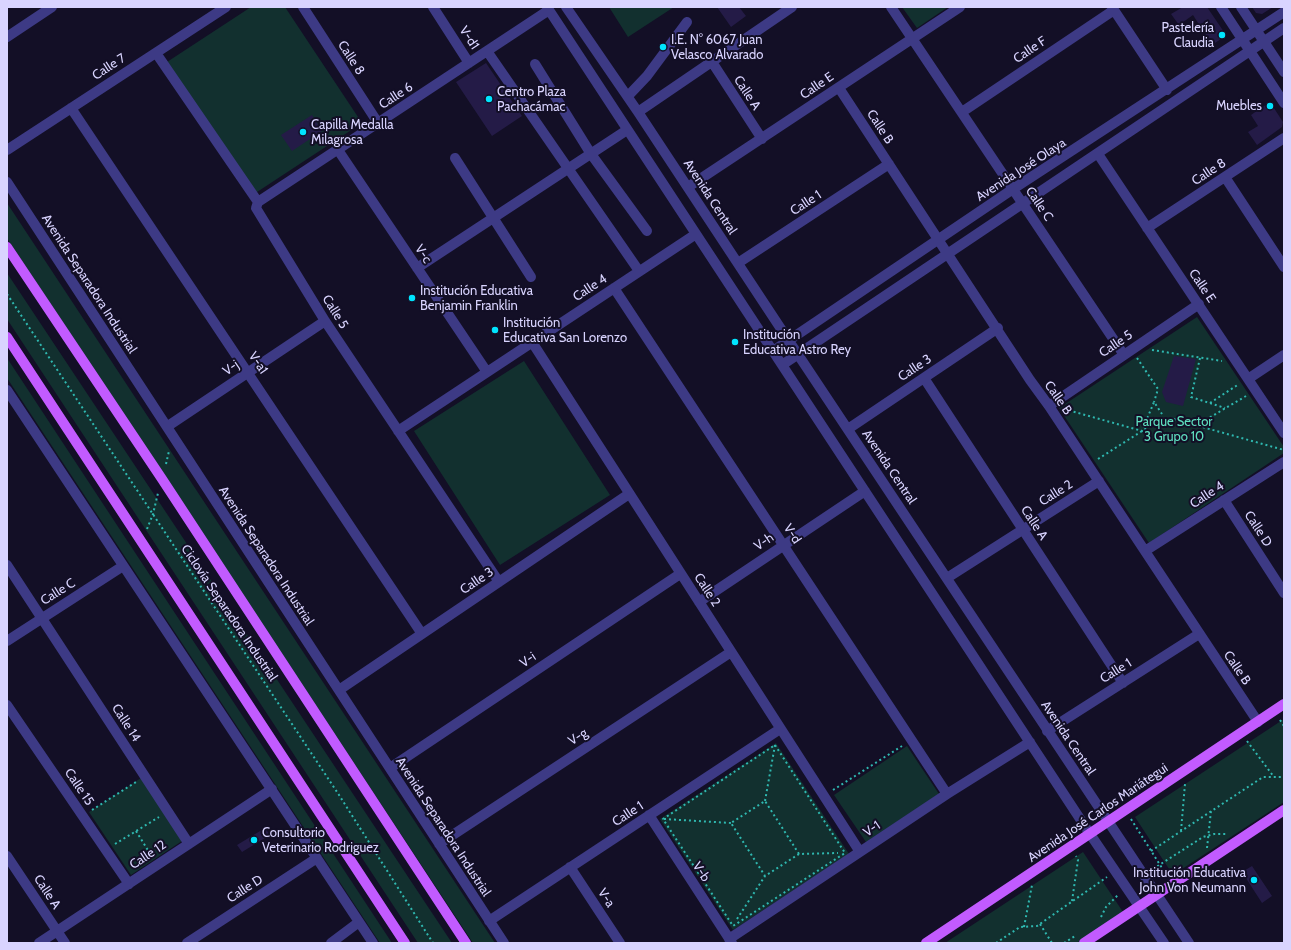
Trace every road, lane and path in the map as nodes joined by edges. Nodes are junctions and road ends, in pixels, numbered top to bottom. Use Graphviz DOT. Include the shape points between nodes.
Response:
graph roads {
  1 [pos="52,7"];
  2 [pos="226,7"];
  3 [pos="303,7"];
  4 [pos="433,7"];
  5 [pos="566,7"];
  6 [pos="792,7"];
  7 [pos="891,7"];
  8 [pos="960,7"];
  9 [pos="1221,7"];
  10 [pos="1241,7"];
  11 [pos="548,9"];
  12 [pos="1113,9"];
  13 [pos="1284,12"];
  14 [pos="687,22"];
  15 [pos="1284,28"];
  16 [pos="1256,31"];
  17 [pos="7,36"];
  18 [pos="913,39"];
  19 [pos="1243,40"];
  20 [pos="1264,41"];
  21 [pos="487,51"];
  22 [pos="1250,51"];
  23 [pos="156,53"];
  24 [pos="712,62"];
  25 [pos="469,63"];
  26 [pos="536,64"];
  27 [pos="1284,72"];
  28 [pos="839,88"];
  29 [pos="1167,90"];
  30 [pos="628,96"];
  31 [pos="1284,103"];
  32 [pos="71,108"];
  33 [pos="638,112"];
  34 [pos="962,112"];
  35 [pos="378,123"];
  36 [pos="627,130"];
  37 [pos="1284,138"];
  38 [pos="762,139"];
  39 [pos="7,150"];
  40 [pos="338,150"];
  41 [pos="591,154"];
  42 [pos="1098,154"];
  43 [pos="455,158"];
  44 [pos="889,164"];
  45 [pos="568,168"];
  46 [pos="1226,177"];
  47 [pos="7,182"];
  48 [pos="688,187"];
  49 [pos="1013,189"];
  50 [pos="258,202"];
  51 [pos="1023,204"];
  52 [pos="494,218"];
  53 [pos="1147,228"];
  54 [pos="647,232"];
  55 [pos="696,234"];
  56 [pos="939,240"];
  57 [pos="7,247"];
  58 [pos="949,254"];
  59 [pos="738,263"];
  60 [pos="1284,267"];
  61 [pos="417,268"];
  62 [pos="639,272"];
  63 [pos="531,277"];
  64 [pos="614,288"];
  65 [pos="7,294"];
  66 [pos="1198,304"];
  67 [pos="325,321"];
  68 [pos="998,328"];
  69 [pos="7,337"];
  70 [pos="532,342"];
  71 [pos="789,342"];
  72 [pos="1157,345"];
  73 [pos="773,351"];
  74 [pos="798,355"];
  75 [pos="1131,355"];
  76 [pos="1142,355"];
  77 [pos="1284,355"];
  78 [pos="1220,356"];
  79 [pos="1200,358"];
  80 [pos="782,365"];
  81 [pos="248,372"];
  82 [pos="487,372"];
  83 [pos="924,378"];
  84 [pos="1236,378"];
  85 [pos="1248,379"];
  86 [pos="7,390"];
  87 [pos="1251,401"];
  88 [pos="1154,402"];
  89 [pos="1210,403"];
  90 [pos="1067,404"];
  91 [pos="1049,406"];
  92 [pos="1061,408"];
  93 [pos="1225,408"];
  94 [pos="1162,414"];
  95 [pos="1065,415"];
  96 [pos="1161,419"];
  97 [pos="1174,419"];
  98 [pos="171,424"];
  99 [pos="1197,425"];
  100 [pos="848,429"];
  101 [pos="398,431"];
  102 [pos="1142,431"];
  103 [pos="1284,432"];
  104 [pos="173,436"];
  105 [pos="1279,444"];
  106 [pos="1284,450"];
  107 [pos="1277,454"];
  108 [pos="1096,460"];
  109 [pos="1284,462"];
  110 [pos="162,479"];
  111 [pos="1099,481"];
  112 [pos="865,491"];
  113 [pos="629,494"];
  114 [pos="1224,500"];
  115 [pos="153,514"];
  116 [pos="1023,530"];
  117 [pos="142,542"];
  118 [pos="784,545"];
  119 [pos="1145,551"];
  120 [pos="7,565"];
  121 [pos="123,566"];
  122 [pos="680,574"];
  123 [pos="947,578"];
  124 [pos="499,582"];
  125 [pos="1284,593"];
  126 [pos="699,602"];
  127 [pos="42,617"];
  128 [pos="422,634"];
  129 [pos="1199,634"];
  130 [pos="7,641"];
  131 [pos="731,652"];
  132 [pos="1123,683"];
  133 [pos="339,690"];
  134 [pos="7,704"];
  135 [pos="1284,704"];
  136 [pos="1258,722"];
  137 [pos="780,729"];
  138 [pos="1048,731"];
  139 [pos="1242,733"];
  140 [pos="912,740"];
  141 [pos="1030,742"];
  142 [pos="775,745"];
  143 [pos="390,768"];
  144 [pos="1186,770"];
  145 [pos="1274,777"];
  146 [pos="1284,777"];
  147 [pos="140,779"];
  148 [pos="272,789"];
  149 [pos="947,794"];
  150 [pos="823,796"];
  151 [pos="765,801"];
  152 [pos="1125,810"];
  153 [pos="1284,810"];
  154 [pos="1211,811"];
  155 [pos="90,812"];
  156 [pos="163,814"];
  157 [pos="649,815"];
  158 [pos="662,819"];
  159 [pos="1108,822"];
  160 [pos="731,823"];
  161 [pos="136,831"];
  162 [pos="1181,831"];
  163 [pos="1090,834"];
  164 [pos="1228,834"];
  165 [pos="1208,836"];
  166 [pos="189,844"];
  167 [pos="439,844"];
  168 [pos="112,846"];
  169 [pos="1071,846"];
  170 [pos="1151,851"];
  171 [pos="860,852"];
  172 [pos="845,853"];
  173 [pos="799,854"];
  174 [pos="317,858"];
  175 [pos="154,859"];
  176 [pos="9,862"];
  177 [pos="1206,862"];
  178 [pos="1160,865"];
  179 [pos="570,868"];
  180 [pos="1144,875"];
  181 [pos="764,876"];
  182 [pos="1027,876"];
  183 [pos="1108,876"];
  184 [pos="129,884"];
  185 [pos="1172,884"];
  186 [pos="1126,886"];
  187 [pos="1157,894"];
  188 [pos="1072,901"];
  189 [pos="1139,906"];
  190 [pos="1100,919"];
  191 [pos="489,921"];
  192 [pos="359,922"];
  193 [pos="1040,924"];
  194 [pos="733,926"];
  195 [pos="1024,927"];
  196 [pos="57,931"];
  197 [pos="1076,935"];
  198 [pos="731,941"];
  199 [pos="39,943"];
  200 [pos="65,943"];
  201 [pos="187,943"];
  202 [pos="331,943"];
  203 [pos="373,943"];
  204 [pos="405,943"];
  205 [pos="433,943"];
  206 [pos="466,943"];
  207 [pos="504,943"];
  208 [pos="620,943"];
  209 [pos="926,943"];
  210 [pos="996,943"];
  211 [pos="1052,943"];
  212 [pos="1064,943"];
  213 [pos="1084,943"];
  214 [pos="1164,943"];
  215 [pos="1189,943"];
  1 -- 17 [label="street"];
  2 -- 23 [label="street, Calle 7"];
  3 -- 35 [label="street, Calle 8"];
  4 -- 25 [label="street, V-d1"];
  5 -- 30 [label="street, Avenida Central"];
  6 -- 24 [label="street"];
  7 -- 18 [label="street, Calle C"];
  8 -- 18 [label="street, Calle E"];
  9 -- 19 [label="street"];
  10 -- 16 [label="street"];
  11 -- 21 [label="street, Calle 6"];
  11 -- 36 [label="street"];
  12 -- 29 [label="street"];
  12 -- 34 [label="street, Calle F"];
  13 -- 16 [label="street, Avenida José Olaya"];
  14 -- 30 [label="street" via="648,76"];
  15 -- 20 [label="street"];
  16 -- 19 [label="street, Avenida José Olaya"];
  16 -- 20 [label="street"];
  18 -- 28 [label="street, Calle E"];
  18 -- 34 [label="street, Calle C"];
  19 -- 22 [label="street"];
  19 -- 29 [label="street, Avenida José Olaya"];
  20 -- 22 [label="street"];
  20 -- 27 [label="street"];
  21 -- 25 [label="street, Calle 6"];
  21 -- 45 [label="street"];
  22 -- 31 [label="street"];
  22 -- 42 [label="street"];
  23 -- 32 [label="street, Calle 7"];
  23 -- 50 [label="street, Calle 5"];
  24 -- 33 [label="street"];
  24 -- 38 [label="street, Calle A"];
  25 -- 35 [label="street, Calle 6"];
  26 -- 41 [label="street"];
  28 -- 38 [label="street, Calle E"];
  28 -- 44 [label="street, Calle B"];
  29 -- 49 [label="street, Avenida José Olaya"];
  30 -- 33 [label="street, Avenida Central"];
  32 -- 39 [label="street, Calle 7"];
  32 -- 81 [label="street, V-a1"];
  33 -- 48 [label="street, Avenida Central"];
  34 -- 49 [label="street, Calle C"];
  35 -- 40 [label="street, Calle 6"];
  36 -- 41 [label="street"];
  36 -- 55 [label="street"];
  37 -- 46 [label="street, Calle 8"];
  38 -- 48 [label="street, Calle E"];
  40 -- 50 [label="street, Calle 6"];
  40 -- 61 [label="street, V-c"];
  41 -- 45 [label="street"];
  41 -- 54 [label="street"];
  42 -- 51 [label="street"];
  42 -- 53 [label="street, Calle E"];
  43 -- 52 [label="street"];
  44 -- 56 [label="street, Calle B"];
  44 -- 59 [label="street, Calle 1"];
  45 -- 52 [label="street"];
  45 -- 62 [label="street"];
  46 -- 53 [label="street, Calle 8"];
  46 -- 60 [label="street"];
  47 -- 104 [label="street, Avenida Separadora Industrial"];
  48 -- 59 [label="street, Avenida Central"];
  49 -- 51 [label="street, Calle C"];
  49 -- 56 [label="street, Avenida José Olaya"];
  50 -- 67 [label="street, Calle 5" via="256,208"];
  51 -- 58 [label="street"];
  51 -- 75 [label="street, Calle C"];
  52 -- 61 [label="street"];
  52 -- 63 [label="street"];
  53 -- 66 [label="street, Calle E"];
  55 -- 62 [label="street, Calle 4"];
  55 -- 73 [label="street"];
  56 -- 58 [label="street, Calle B"];
  56 -- 71 [label="street, Avenida José Olaya"];
  57 -- 110 [label="main road"];
  58 -- 68 [label="street, Calle B"];
  58 -- 74 [label="street"];
  59 -- 71 [label="street, Avenida Central"];
  61 -- 82 [label="street, V-c"];
  62 -- 64 [label="street, Calle 4"];
  64 -- 70 [label="street, Calle 4"];
  64 -- 118 [label="street, V-d"];
  65 -- 115 [label="path, Ciclovía Separadora Industrial"];
  66 -- 75 [label="street, Calle 5"];
  66 -- 85 [label="street, Calle E"];
  67 -- 81 [label="street, V-j"];
  67 -- 101 [label="street, Calle 5"];
  68 -- 83 [label="street, Calle 3"];
  68 -- 91 [label="street, Calle B"];
  69 -- 117 [label="main road"];
  70 -- 82 [label="street, Calle 4"];
  70 -- 113 [label="street, Calle 2"];
  71 -- 73 [label="street, Avenida José Olaya"];
  71 -- 74 [label="street, Avenida Central"];
  72 -- 79 [label="path" via="1151,349"];
  73 -- 80 [label="street"];
  74 -- 80 [label="street"];
  74 -- 100 [label="street, Avenida Central"];
  75 -- 76 [label="path"];
  75 -- 88 [label="path" via="1158,389"];
  75 -- 91 [label="street, Calle 5"];
  77 -- 85 [label="street"];
  78 -- 79 [label="path" via="1224,362"];
  79 -- 89 [label="path" via="1191,397"];
  80 -- 112 [label="street"];
  81 -- 98 [label="street, V-j"];
  81 -- 128 [label="street, V-a1"];
  82 -- 101 [label="street, Calle 4"];
  83 -- 100 [label="street, Calle 3"];
  83 -- 116 [label="street, Calle A"];
  84 -- 89 [label="path" via="1240,384"];
  85 -- 103 [label="street, Calle E"];
  86 -- 121 [label="street"];
  87 -- 93 [label="path" via="1247,395"];
  88 -- 94 [label="path"];
  88 -- 102 [label="path"];
  89 -- 93 [label="path"];
  90 -- 92 [label="path"];
  91 -- 111 [label="street, Calle B"];
  92 -- 95 [label="path"];
  92 -- 102 [label="path"];
  93 -- 99 [label="path"];
  96 -- 102 [label="path"];
  97 -- 99 [label="path"];
  99 -- 106 [label="path"];
  100 -- 123 [label="street, Avenida Central"];
  101 -- 124 [label="street, Calle 5"];
  102 -- 108 [label="path"];
  104 -- 110 [label="path"];
  104 -- 133 [label="street, Avenida Separadora Industrial"];
  105 -- 106 [label="path"];
  106 -- 107 [label="path"];
  109 -- 114 [label="street, Calle 4"];
  110 -- 115 [label="path"];
  110 -- 206 [label="main road"];
  111 -- 116 [label="street, Calle 2"];
  111 -- 119 [label="street, Calle B"];
  112 -- 118 [label="street, V-h"];
  112 -- 141 [label="street"];
  113 -- 122 [label="street, Calle 2"];
  113 -- 124 [label="street, Calle 3"];
  114 -- 119 [label="street, Calle 4"];
  114 -- 125 [label="street, Calle D"];
  115 -- 117 [label="path"];
  115 -- 205 [label="path, Ciclovía Separadora Industrial" via="339,795"];
  116 -- 123 [label="street, Calle 2"];
  116 -- 132 [label="street, Calle A"];
  117 -- 204 [label="main road"];
  118 -- 126 [label="street, V-h"];
  118 -- 140 [label="street, V-d"];
  119 -- 129 [label="street, Calle B"];
  120 -- 127 [label="street, Calle 14"];
  121 -- 127 [label="street, Calle C"];
  121 -- 148 [label="street"];
  122 -- 126 [label="street, Calle 2"];
  122 -- 143 [label="street, V-i"];
  123 -- 138 [label="street, Avenida Central"];
  124 -- 128 [label="street, Calle 3"];
  126 -- 131 [label="street, Calle 2"];
  127 -- 130 [label="street, Calle C"];
  127 -- 166 [label="street, Calle 14"];
  128 -- 133 [label="street, Calle 3"];
  129 -- 132 [label="street, Calle 1"];
  129 -- 136 [label="street, Calle B"];
  131 -- 137 [label="street, Calle 2"];
  131 -- 167 [label="street, V-g"];
  132 -- 138 [label="street, Calle 1"];
  133 -- 143 [label="street, Avenida Separadora Industrial"];
  134 -- 184 [label="street, Calle 15"];
  135 -- 136 [label="main road, Avenida José Carlos Mariátegui"];
  136 -- 139 [label="main road, Avenida José Carlos Mariátegui"];
  137 -- 142 [label="path"];
  137 -- 150 [label="street, Calle 2"];
  137 -- 157 [label="street, Calle 1"];
  138 -- 159 [label="street, Avenida Central"];
  139 -- 144 [label="main road, Avenida José Carlos Mariátegui"];
  139 -- 145 [label="path"];
  140 -- 149 [label="street, V-d"];
  140 -- 150 [label="path"];
  141 -- 149 [label="street, V-1"];
  141 -- 163 [label="street"];
  142 -- 151 [label="path"];
  142 -- 158 [label="path"];
  142 -- 172 [label="path"];
  143 -- 167 [label="street, Avenida Separadora Industrial"];
  144 -- 152 [label="main road, Avenida José Carlos Mariátegui"];
  144 -- 162 [label="path"];
  145 -- 146 [label="path"];
  145 -- 154 [label="path" via="1263,777"];
  147 -- 155 [label="path"];
  148 -- 166 [label="street, Calle 12"];
  148 -- 174 [label="street"];
  149 -- 171 [label="street, V-1"];
  150 -- 171 [label="street, Calle 2"];
  151 -- 160 [label="path"];
  151 -- 173 [label="path"];
  152 -- 159 [label="main road, Avenida José Carlos Mariátegui"];
  152 -- 170 [label="path"];
  153 -- 177 [label="main road"];
  154 -- 162 [label="path"];
  154 -- 165 [label="path"];
  156 -- 161 [label="path"];
  157 -- 179 [label="street, Calle 1"];
  157 -- 198 [label="street, V-b"];
  158 -- 160 [label="path"];
  158 -- 194 [label="path"];
  159 -- 163 [label="main road, Avenida José Carlos Mariátegui"];
  159 -- 180 [label="street, Avenida Central"];
  160 -- 181 [label="path"];
  161 -- 168 [label="path"];
  161 -- 175 [label="path"];
  162 -- 170 [label="path"];
  163 -- 169 [label="main road, Avenida José Carlos Mariátegui"];
  163 -- 186 [label="street"];
  164 -- 165 [label="path"];
  165 -- 177 [label="path"];
  165 -- 178 [label="path"];
  166 -- 184 [label="street, Calle 12"];
  167 -- 191 [label="street, Avenida Separadora Industrial"];
  169 -- 182 [label="main road, Avenida José Carlos Mariátegui"];
  169 -- 188 [label="path" via="1078,860"];
  170 -- 178 [label="path"];
  171 -- 198 [label="street, V-1"];
  172 -- 173 [label="path"];
  172 -- 194 [label="path"];
  173 -- 181 [label="path"];
  174 -- 192 [label="street"];
  174 -- 201 [label="street, Calle D"];
  176 -- 196 [label="street, Calle A"];
  177 -- 185 [label="main road"];
  178 -- 180 [label="path"];
  178 -- 185 [label="path"];
  179 -- 191 [label="street, Calle 1"];
  179 -- 208 [label="street, V-a"];
  180 -- 187 [label="street, Avenida Central"];
  181 -- 194 [label="path"];
  182 -- 195 [label="path" via="1033,886"];
  182 -- 209 [label="main road, Avenida José Carlos Mariátegui"];
  183 -- 188 [label="path"];
  184 -- 196 [label="street, Calle 12"];
  185 -- 187 [label="main road"];
  186 -- 189 [label="street"];
  186 -- 190 [label="path" via="1106,907"];
  187 -- 189 [label="main road"];
  187 -- 215 [label="street, Avenida Central"];
  188 -- 193 [label="path"];
  189 -- 213 [label="main road"];
  189 -- 214 [label="street"];
  191 -- 207 [label="street, Avenida Separadora Industrial"];
  192 -- 202 [label="street"];
  192 -- 203 [label="street"];
  193 -- 195 [label="path"];
  193 -- 211 [label="path"];
  194 -- 198 [label="path"];
  195 -- 210 [label="path"];
  196 -- 199 [label="street, Calle 12"];
  196 -- 200 [label="street, Calle A"];
  197 -- 212 [label="path"];
}
